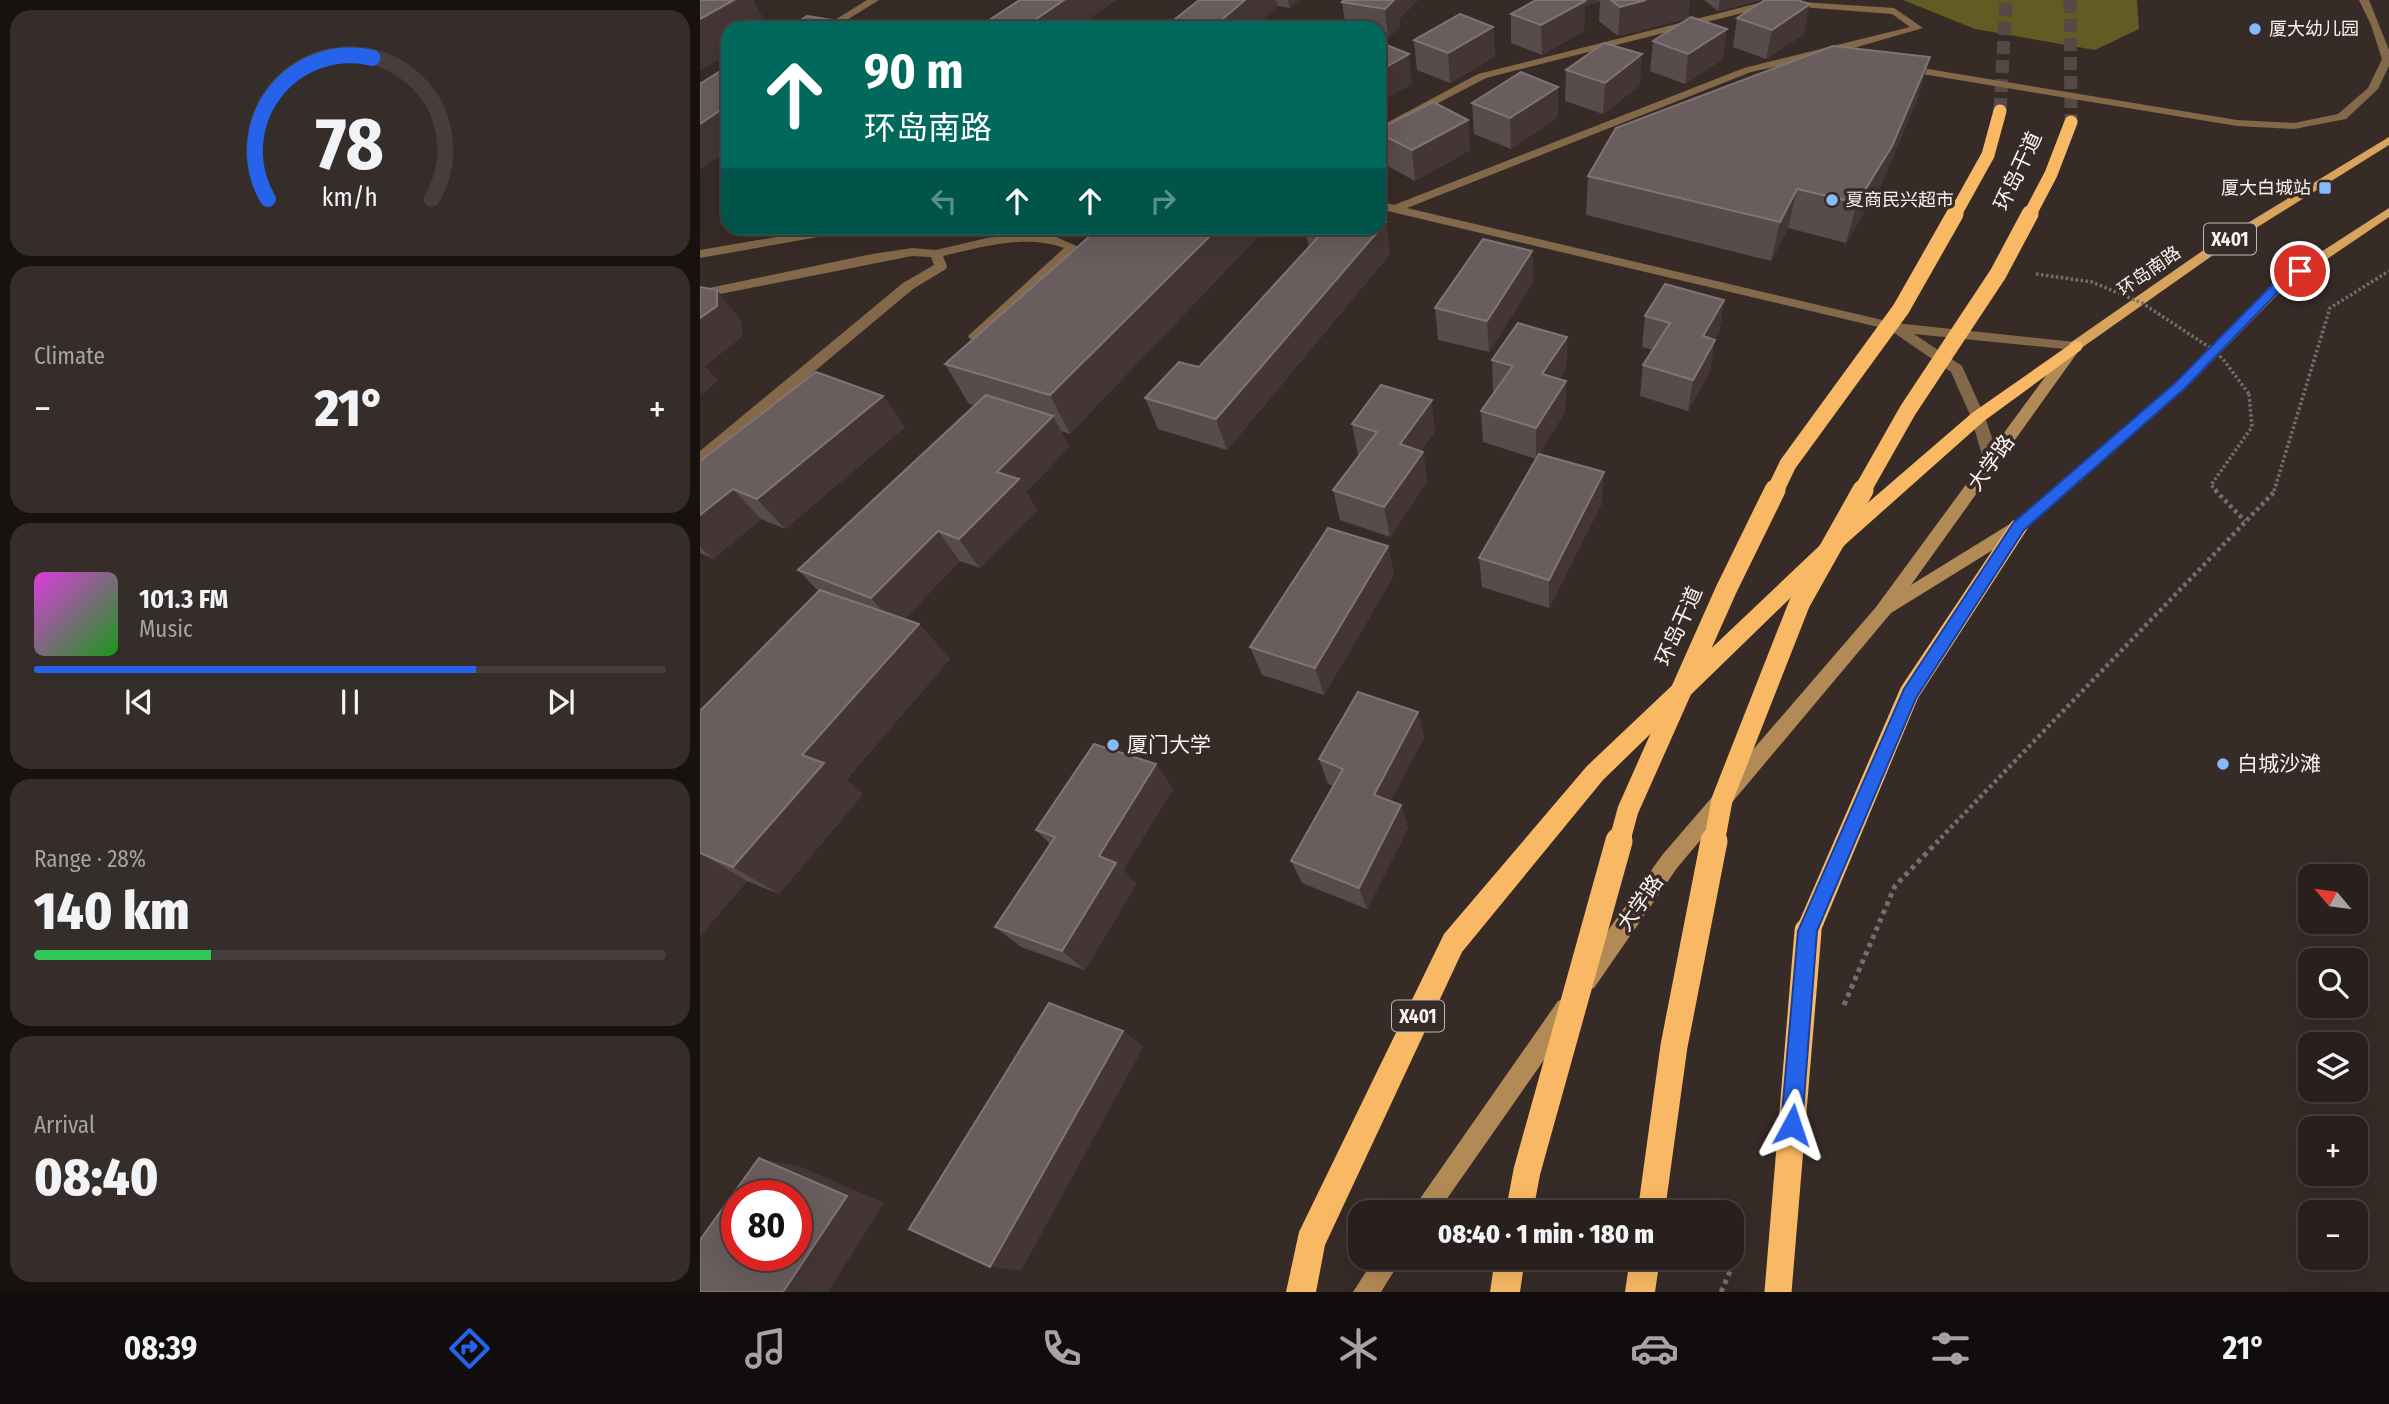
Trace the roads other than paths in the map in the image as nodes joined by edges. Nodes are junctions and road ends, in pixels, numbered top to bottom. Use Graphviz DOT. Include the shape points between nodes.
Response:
graph roads {
  1 [pos="874,0"];
  2 [pos="2364,0"];
  3 [pos="839,21"];
  4 [pos="1822,54"];
  5 [pos="1849,58"];
  6 [pos="1889,65"];
  7 [pos="2000,111"];
  8 [pos="2071,122"];
  9 [pos="1386,127"];
  10 [pos="2389,140"];
  11 [pos="1386,207"];
  12 [pos="1394,209"];
  13 [pos="2389,212"];
  14 [pos="807,235"];
  15 [pos="700,254"];
  16 [pos="936,254"];
  17 [pos="702,294"];
  18 [pos="1895,327"];
  19 [pos="975,336"];
  20 [pos="2075,346"];
  21 [pos="1978,416"];
  22 [pos="700,459"];
  23 [pos="1992,462"];
  24 [pos="2019,526"];
  25 [pos="1882,612"];
  26 [pos="1431,1200"];
  27 [pos="1521,1200"];
  28 [pos="1653,1200"];
  29 [pos="1382,1270"];
  30 [pos="1508,1270"];
  31 [pos="1643,1270"];
  32 [pos="1301,1292"];
  33 [pos="1366,1292"];
  34 [pos="1505,1292"];
  35 [pos="1640,1292"];
  36 [pos="1778,1292"];
  1 -- 3 [label="street"];
  2 -- 6 [label="street" via="2387,59 2373,89 2342,117 2294,126 2237,122"];
  4 -- 5 [label="street"];
  4 -- 9 [label="street" via="1918,28 1894,11 1774,2 1482,76"];
  4 -- 12 [label="street" via="1748,70"];
  7 -- 27 [label="highway, 环岛干道, bridge" via="1987,155 1901,309 1788,464 1628,810"];
  8 -- 28 [label="highway, 环岛干道, bridge" via="2051,174 1998,274 1908,410 1800,602 1762,696 1722,800 1674,1046"];
  10 -- 20 [label="main road, 环岛南路 / X401" via="2212,250"];
  11 -- 12 [label="street"];
  12 -- 18 [label="street"];
  13 -- 24 [label="main road" via="2278,286 2180,386"];
  14 -- 15 [label="street"];
  16 -- 17 [label="street" via="872,258"];
  16 -- 19 [label="street" via="991,241 1035,237 1073,247"];
  16 -- 22 [label="street" via="941,266 908,286"];
  18 -- 20 [label="street"];
  18 -- 21 [label="street" via="1956,369"];
  20 -- 21 [label="highway, X401"];
  20 -- 23 [label="street, 大学路"];
  21 -- 23 [label="street"];
  21 -- 32 [label="highway, X401" via="1840,537 1595,773 1453,943 1310,1243"];
  23 -- 25 [label="street, 大学路"];
  24 -- 25 [label="street, 大学路"];
  24 -- 36 [label="highway, bridge" via="1909,694 1808,931"];
  25 -- 26 [label="street, 大学路" via="1670,861"];
  29 -- 33 [label="street"];
  30 -- 34 [label="highway"];
  31 -- 35 [label="highway"];
}
